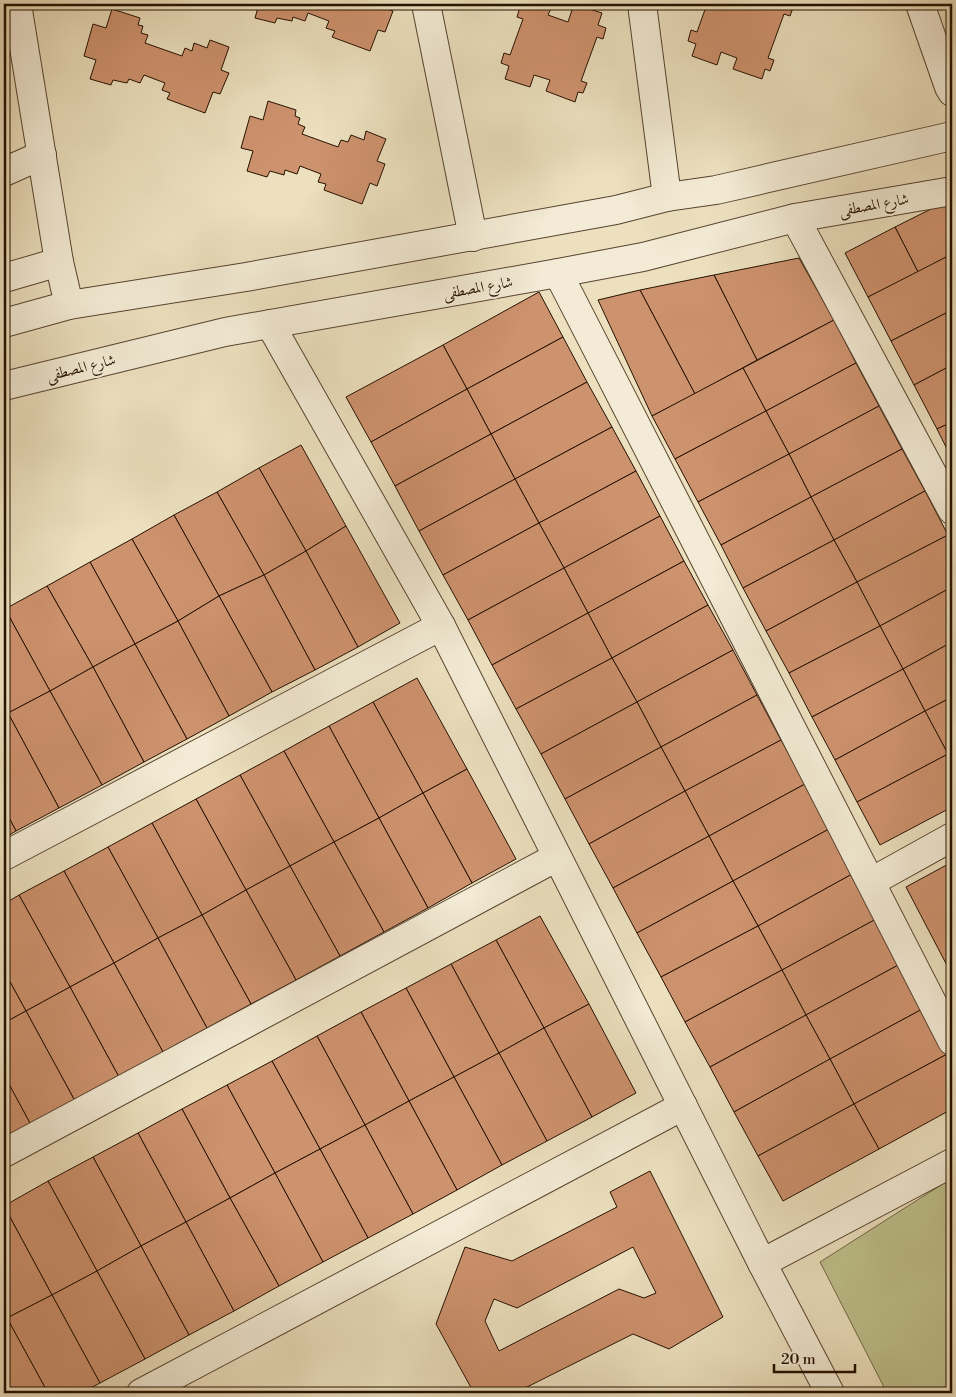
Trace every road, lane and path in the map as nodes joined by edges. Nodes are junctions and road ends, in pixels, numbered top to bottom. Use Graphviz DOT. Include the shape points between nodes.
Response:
graph roads {
  1 [pos="17,4"];
  2 [pos="426,4"];
  3 [pos="920,4"];
  4 [pos="636,6"];
  5 [pos="13,30"];
  6 [pos="952,92"];
  7 [pos="952,136"];
  8 [pos="42,155"];
  9 [pos="4,172"];
  10 [pos="952,191"];
  11 [pos="668,197"];
  12 [pos="795,218"];
  13 [pos="473,236"];
  14 [pos="59,262"];
  15 [pos="558,274"];
  16 [pos="4,278"];
  17 [pos="69,305"];
  18 [pos="4,323"];
  19 [pos="270,324"];
  20 [pos="4,386"];
  21 [pos="952,510"];
  22 [pos="441,626"];
  23 [pos="952,837"];
  24 [pos="4,856"];
  25 [pos="557,857"];
  26 [pos="871,882"];
  27 [pos="952,1041"];
  28 [pos="683,1106"];
  29 [pos="4,1153"];
  30 [pos="952,1163"];
  31 [pos="762,1263"];
  32 [pos="140,1393"];
  33 [pos="830,1393"];
  1 -- 5 [label="street"];
  2 -- 13 [label="street"];
  3 -- 6 [label="street"];
  4 -- 11 [label="street"];
  5 -- 8 [label="street"];
  7 -- 11 [label="street" via="716,190"];
  8 -- 9 [label="street"];
  8 -- 14 [label="street"];
  10 -- 12 [label="street, شارع المصطفى"];
  11 -- 13 [label="street" via="616,210"];
  12 -- 15 [label="street, شارع المصطفى" via="643,257"];
  12 -- 21 [label="street"];
  13 -- 17 [label="street"];
  14 -- 16 [label="street"];
  14 -- 17 [label="street"];
  15 -- 19 [label="street, شارع المصطفى"];
  15 -- 26 [label="street"];
  17 -- 18 [label="street"];
  19 -- 20 [label="street, شارع المصطفى"];
  19 -- 22 [label="street"];
  22 -- 24 [label="street"];
  22 -- 25 [label="street"];
  23 -- 26 [label="street"];
  25 -- 28 [label="street"];
  25 -- 29 [label="street"];
  26 -- 27 [label="street"];
  28 -- 31 [label="street"];
  28 -- 32 [label="street"];
  30 -- 31 [label="street"];
  31 -- 33 [label="street"];
}
